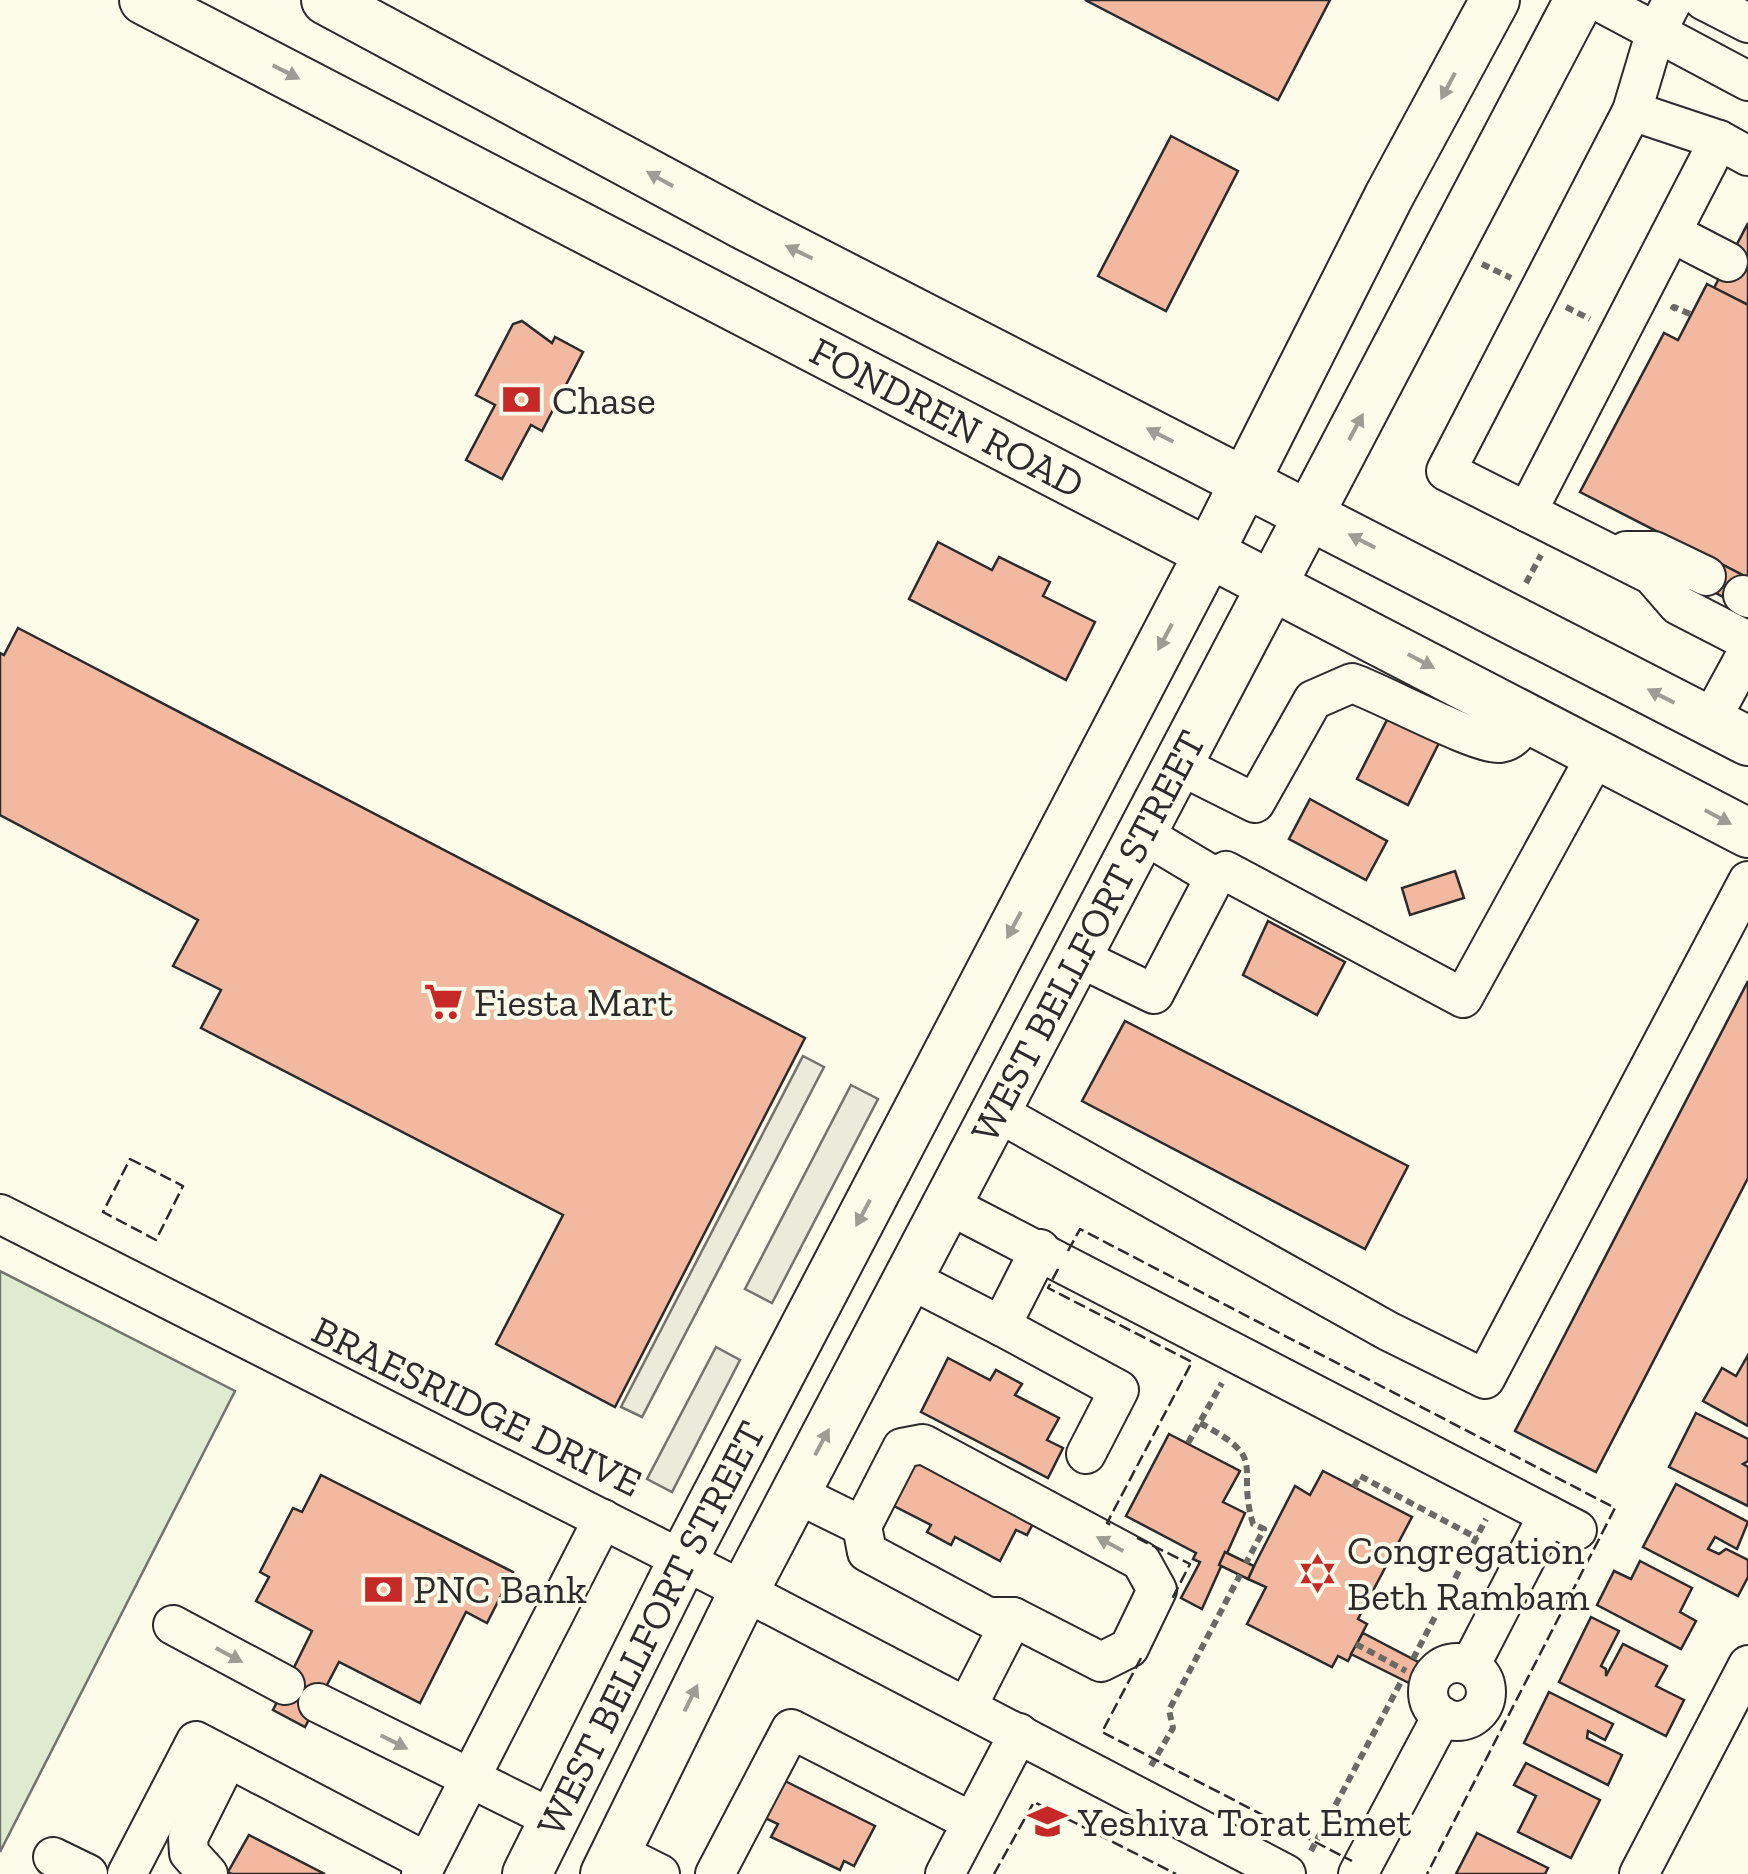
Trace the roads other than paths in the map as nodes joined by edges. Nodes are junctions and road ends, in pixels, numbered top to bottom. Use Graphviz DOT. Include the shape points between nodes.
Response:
graph roads {
  1 [pos="144,0"];
  2 [pos="326,0"];
  3 [pos="1495,0"];
  4 [pos="1579,0"];
  5 [pos="1596,0"];
  6 [pos="1672,0"];
  7 [pos="1702,0"];
  8 [pos="206,14"];
  9 [pos="1748,23"];
  10 [pos="1655,34"];
  11 [pos="1748,80"];
  12 [pos="1632,111"];
  13 [pos="1734,148"];
  14 [pos="746,226"];
  15 [pos="1672,233"];
  16 [pos="1728,262"];
  17 [pos="710,294"];
  18 [pos="1246,480"];
  19 [pos="1527,512"];
  20 [pos="1310,514"];
  21 [pos="1210,550"];
  22 [pos="1604,550"];
  23 [pos="1706,576"];
  24 [pos="1274,583"];
  25 [pos="1745,623"];
  26 [pos="1370,634"];
  27 [pos="1352,683"];
  28 [pos="1527,717"];
  29 [pos="1729,731"];
  30 [pos="1598,754"];
  31 [pos="1179,765"];
  32 [pos="1748,832"];
  33 [pos="1143,834"];
  34 [pos="1215,876"];
  35 [pos="1748,881"];
  36 [pos="1078,958"];
  37 [pos="935,1076"];
  38 [pos="997,1112"];
  39 [pos="948,1204"];
  40 [pos="0,1214"];
  41 [pos="1040,1248"];
  42 [pos="908,1278"];
  43 [pos="1000,1326"];
  44 [pos="1086,1454"];
  45 [pos="795,1493"];
  46 [pos="603,1519"];
  47 [pos="862,1526"];
  48 [pos="683,1560"];
  49 [pos="744,1590"];
  50 [pos="1014,1617"];
  51 [pos="173,1625"];
  52 [pos="1748,1665"];
  53 [pos="967,1707"];
  54 [pos="1019,1733"];
  55 [pos="228,1758"];
  56 [pos="471,1781"];
  57 [pos="555,1820"];
  58 [pos="972,1822"];
  59 [pos="53,1857"];
  60 [pos="610,1863"];
  61 [pos="1297,1865"];
  62 [pos="424,1868"];
  63 [pos="88,1874"];
  64 [pos="127,1874"];
  65 [pos="208,1874"];
  66 [pos="527,1874"];
  67 [pos="660,1874"];
  68 [pos="715,1874"];
  69 [pos="945,1874"];
  70 [pos="1358,1874"];
  71 [pos="1639,1874"];
  1 -- 8 [label="main road, FONDREN ROAD"];
  14 -- 2 [label="main road, FONDREN ROAD, one-way"];
  3 -- 18 [label="main road, WEST BELLFORT STREET, one-way"];
  20 -- 4 [label="main road, WEST BELLFORT STREET, one-way"];
  5 -- 10 [label="street"];
  6 -- 10 [label="street"];
  7 -- 9 [label="street"];
  8 -- 17 [label="main road, FONDREN ROAD, one-way"];
  10 -- 11 [label="street"];
  10 -- 12 [label="street"];
  12 -- 13 [label="street"];
  12 -- 19 [label="street" via="1446,471"];
  13 -- 15 [label="street"];
  14 -- 17 [label="main road"];
  18 -- 14 [label="main road, FONDREN ROAD, one-way"];
  15 -- 16 [label="street"];
  15 -- 19 [label="street"];
  17 -- 21 [label="main road, FONDREN ROAD"];
  18 -- 20 [label="main road, FONDREN ROAD"];
  18 -- 21 [label="main road, WEST BELLFORT STREET"];
  19 -- 22 [label="street"];
  20 -- 24 [label="main road, WEST BELLFORT STREET"];
  29 -- 20 [label="main road, FONDREN ROAD, one-way"];
  21 -- 24 [label="main road, FONDREN ROAD"];
  21 -- 37 [label="main road, WEST BELLFORT STREET, one-way"];
  22 -- 23 [label="street" via="1654,551"];
  22 -- 25 [label="street" via="1652,574 1678,605"];
  24 -- 26 [label="main road, FONDREN ROAD"];
  24 -- 31 [label="main road, WEST BELLFORT STREET"];
  25 -- 29 [label="street"];
  26 -- 27 [label="street"];
  26 -- 28 [label="main road, FONDREN ROAD, one-way"];
  27 -- 28 [label="street" via="1485,743 1504,743"];
  27 -- 31 [label="street" via="1314,700 1255,804"];
  28 -- 30 [label="main road, FONDREN ROAD"];
  30 -- 32 [label="main road, FONDREN ROAD, one-way"];
  30 -- 34 [label="street" via="1464,998 1226,872"];
  31 -- 33 [label="main road, WEST BELLFORT STREET"];
  33 -- 34 [label="street"];
  33 -- 36 [label="main road, WEST BELLFORT STREET"];
  34 -- 36 [label="street" via="1154,994"];
  35 -- 38 [label="street" via="1485,1379"];
  36 -- 38 [label="main road, WEST BELLFORT STREET"];
  37 -- 38 [label="main road"];
  37 -- 48 [label="main road, WEST BELLFORT STREET, one-way"];
  38 -- 39 [label="main road, WEST BELLFORT STREET"];
  39 -- 41 [label="street"];
  39 -- 42 [label="main road, WEST BELLFORT STREET"];
  40 -- 46 [label="street, BRAESRIDGE DRIVE"];
  41 -- 43 [label="street"];
  41 -- 70 [label="street" via="1563,1523 1470,1666 1483,1680 1482,1706 1459,1720 1442,1716"];
  42 -- 43 [label="street"];
  45 -- 42 [label="main road, WEST BELLFORT STREET, one-way"];
  43 -- 44 [label="street" via="1119,1390"];
  45 -- 47 [label="street"];
  45 -- 49 [label="main road, WEST BELLFORT STREET"];
  46 -- 48 [label="street, BRAESRIDGE DRIVE"];
  46 -- 56 [label="street"];
  47 -- 50 [label="street" via="867,1552 988,1617"];
  50 -- 47 [label="street, one-way" via="1101,1662 1129,1648 1157,1590 1141,1561 922,1444 902,1448"];
  48 -- 49 [label="street, BRAESRIDGE DRIVE"];
  48 -- 57 [label="main road, WEST BELLFORT STREET"];
  49 -- 53 [label="street, BRAESRIDGE DRIVE"];
  60 -- 49 [label="main road, WEST BELLFORT STREET, one-way"];
  50 -- 53 [label="street"];
  51 -- 56 [label="street, one-way"];
  52 -- 71 [label="street"];
  53 -- 54 [label="street, BRAESRIDGE DRIVE"];
  54 -- 58 [label="street"];
  54 -- 61 [label="street, BRAESRIDGE DRIVE"];
  55 -- 62 [label="street"];
  55 -- 64 [label="street" via="196,1741"];
  55 -- 65 [label="street" via="188,1838 189,1853"];
  56 -- 57 [label="street"];
  56 -- 62 [label="street"];
  57 -- 66 [label="main road, WEST BELLFORT STREET"];
  58 -- 68 [label="street" via="791,1729"];
  58 -- 69 [label="street"];
  59 -- 63 [label="street"];
  60 -- 67 [label="street"];
}
